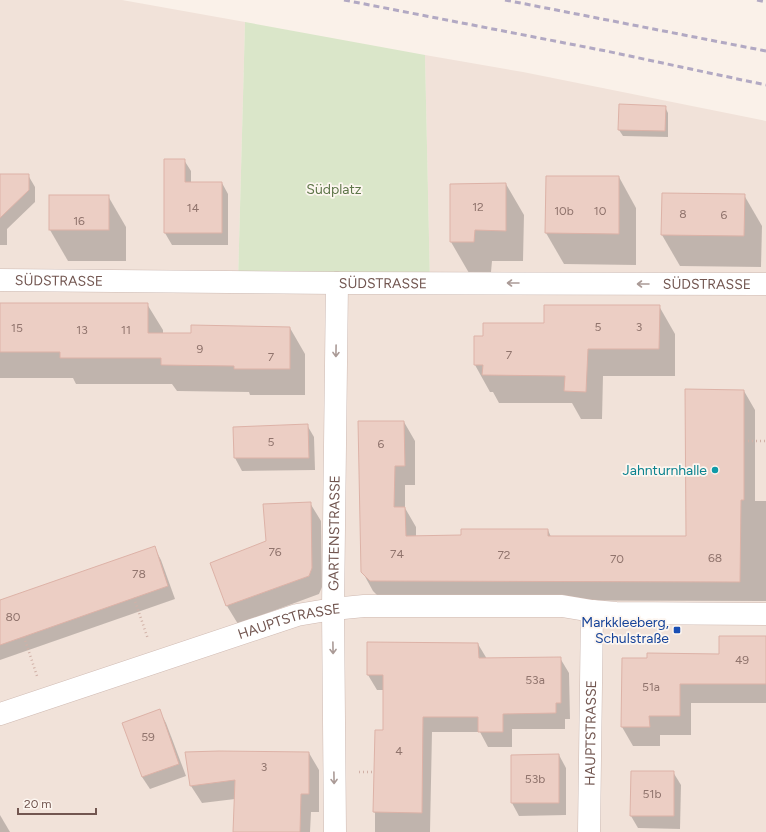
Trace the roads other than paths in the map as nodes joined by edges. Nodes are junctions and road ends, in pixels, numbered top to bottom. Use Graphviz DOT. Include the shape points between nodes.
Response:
graph roads {
  1 [pos="0,280"];
  2 [pos="337,283"];
  3 [pos="766,284"];
  4 [pos="333,609"];
  5 [pos="592,611"];
  6 [pos="766,614"];
  7 [pos="0,714"];
  8 [pos="335,832"];
  9 [pos="589,832"];
  1 -- 2 [label="street, SÜDSTRASSE"];
  3 -- 2 [label="street, SÜDSTRASSE, one-way"];
  2 -- 4 [label="street, GARTENSTRASSE, one-way"];
  4 -- 5 [label="street, HAUPTSTRASSE" via="364,606 562,606"];
  4 -- 7 [label="street, HAUPTSTRASSE" via="297,615"];
  4 -- 8 [label="street, GARTENSTRASSE, one-way"];
  5 -- 6 [label="street, HAUPTSTRASSE"];
  5 -- 9 [label="street, HAUPTSTRASSE"];
}
